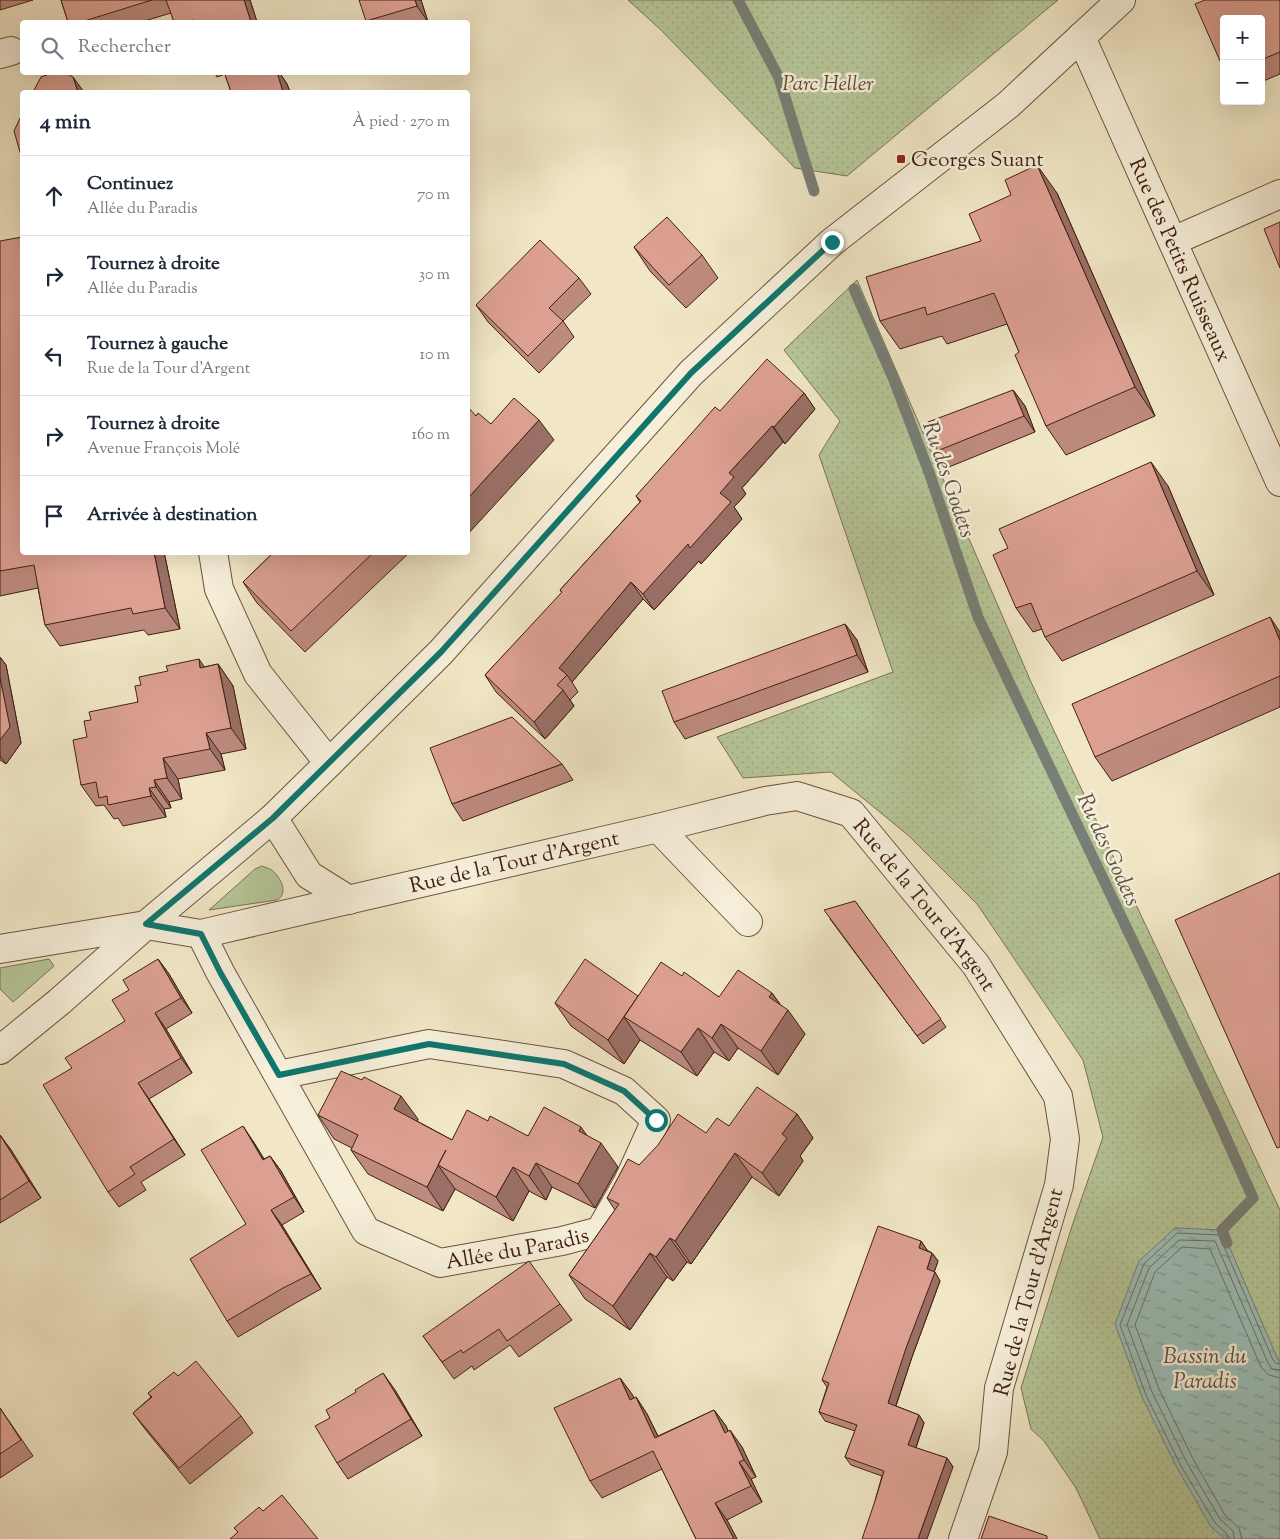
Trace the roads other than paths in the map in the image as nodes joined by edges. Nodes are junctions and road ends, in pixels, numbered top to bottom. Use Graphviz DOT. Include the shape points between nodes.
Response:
graph roads {
  1 [pos="1121,0"];
  2 [pos="1082,37"];
  3 [pos="1280,194"];
  4 [pos="1173,241"];
  5 [pos="1280,482"];
  6 [pos="213,555"];
  7 [pos="329,763"];
  8 [pos="273,818"];
  9 [pos="658,828"];
  10 [pos="349,900"];
  11 [pos="748,922"];
  12 [pos="146,924"];
  13 [pos="201,934"];
  14 [pos="0,949"];
  15 [pos="0,1050"];
  16 [pos="279,1075"];
  17 [pos="963,1539"];
  1 -- 2 [label="street"];
  2 -- 4 [label="street, Rue des Petits Ruisseaux"];
  2 -- 7 [label="street" via="1008,106 832,242 691,373 441,652"];
  3 -- 4 [label="street"];
  4 -- 5 [label="street, Rue des Petits Ruisseaux"];
  6 -- 7 [label="street" via="218,589 258,674"];
  7 -- 8 [label="street"];
  8 -- 10 [label="street" via="309,875"];
  8 -- 12 [label="street"];
  9 -- 10 [label="street, Rue de la Tour d'Argent"];
  9 -- 11 [label="street"];
  9 -- 17 [label="street, Rue de la Tour d'Argent" via="797,796 851,813 976,965 1058,1096 1065,1139 1058,1185 999,1388 993,1452"];
  10 -- 13 [label="street, Rue de la Tour d'Argent"];
  12 -- 13 [label="street, Rue de la Tour d'Argent"];
  12 -- 14 [label="street"];
  12 -- 15 [label="street"];
  13 -- 16 [label="street, Allée du Paradis"];
  16 -- 16 [label="street, Allée du Paradis" via="429,1044 564,1064 624,1091 656,1120 628,1182 600,1231 440,1263 366,1231"];
}
